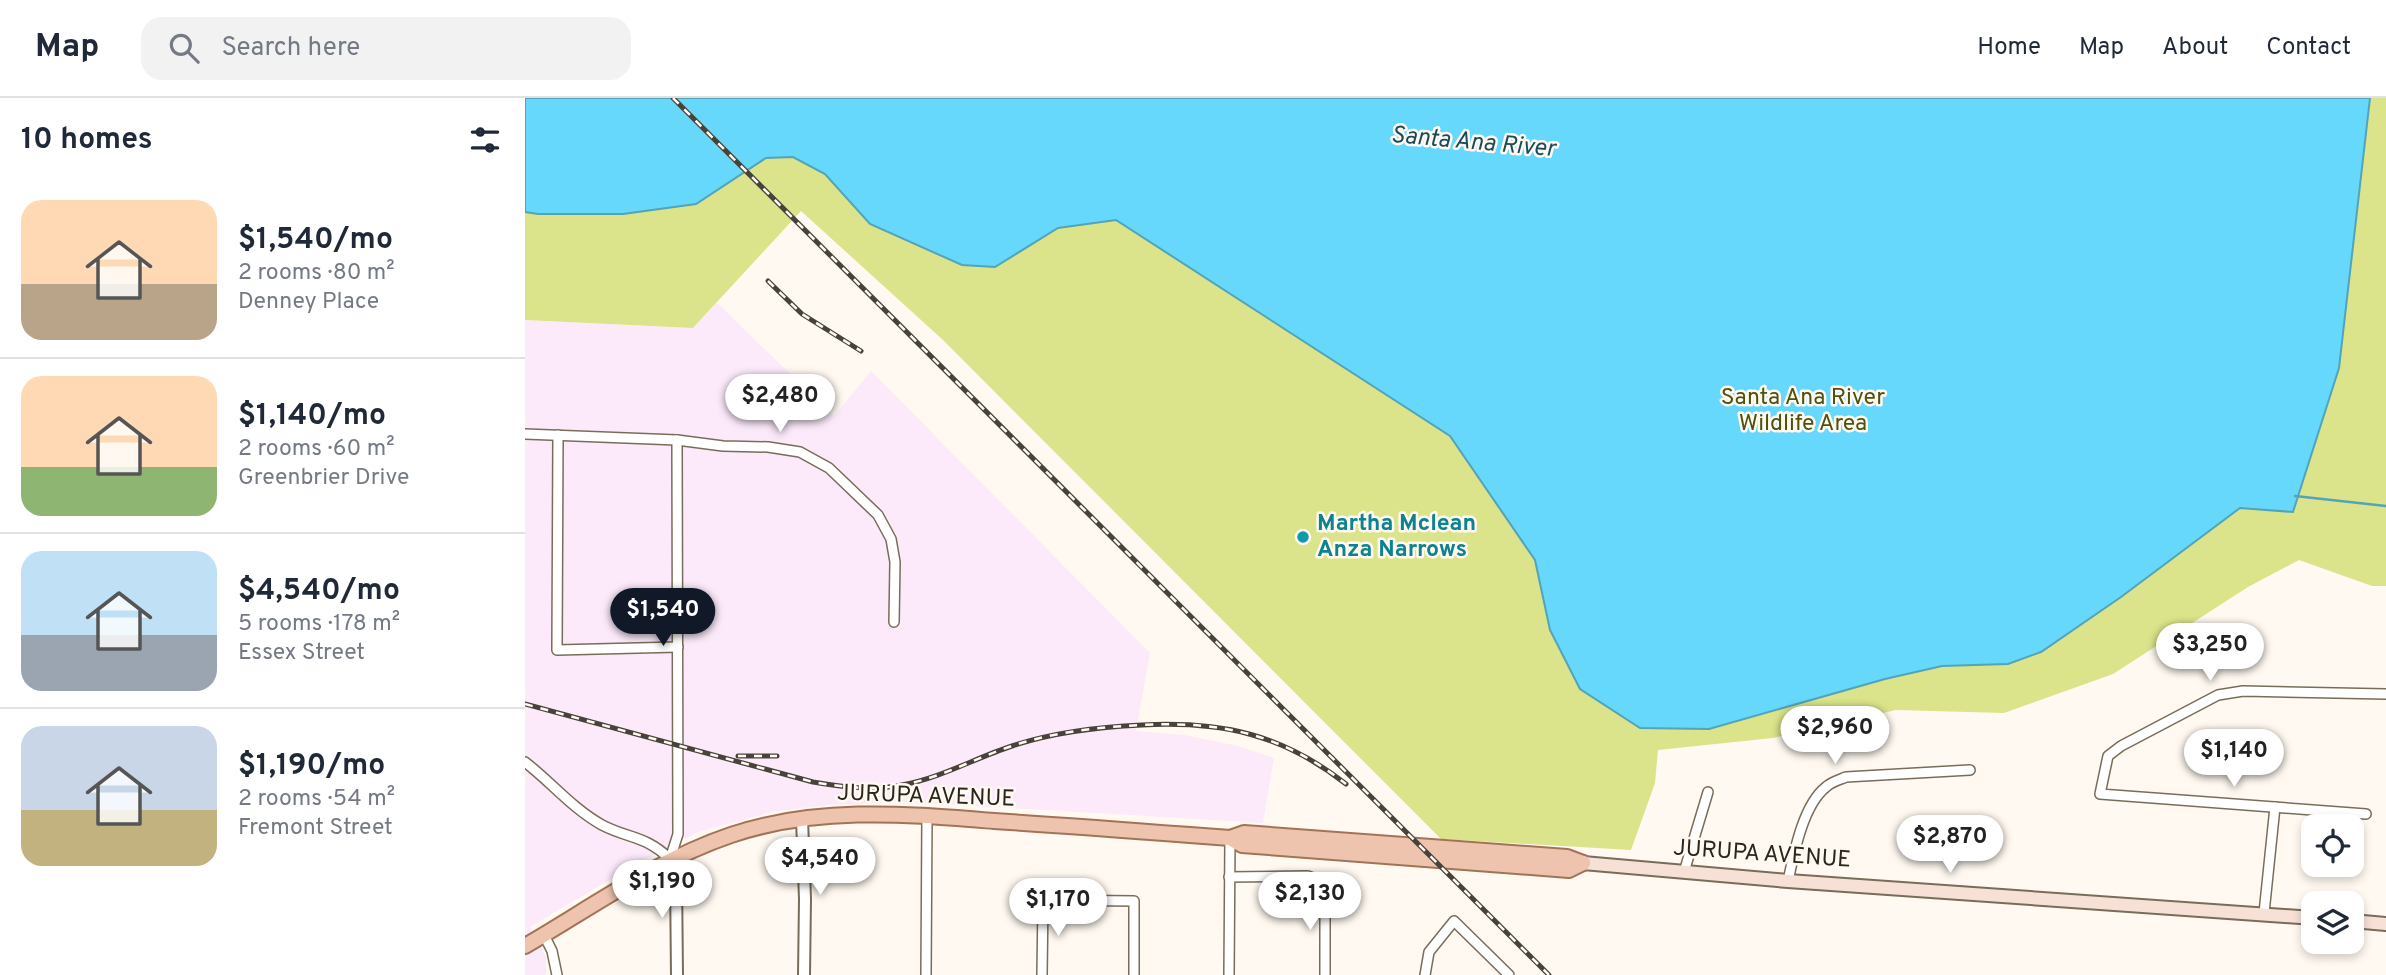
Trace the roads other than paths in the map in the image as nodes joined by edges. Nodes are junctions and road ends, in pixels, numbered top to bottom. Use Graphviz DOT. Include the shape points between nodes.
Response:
graph roads {
  1 [pos="525,434"];
  2 [pos="558,435"];
  3 [pos="677,440"];
  4 [pos="894,622"];
  5 [pos="678,647"];
  6 [pos="2386,694"];
  7 [pos="525,762"];
  8 [pos="1970,770"];
  9 [pos="1708,793"];
  10 [pos="2275,807"];
  11 [pos="2367,814"];
  12 [pos="927,816"];
  13 [pos="801,818"];
  14 [pos="1230,838"];
  15 [pos="670,859"];
  16 [pos="1583,863"];
  17 [pos="1684,872"];
  18 [pos="1229,877"];
  19 [pos="1788,881"];
  20 [pos="2264,914"];
  21 [pos="2301,917"];
  22 [pos="2364,922"];
  23 [pos="2386,924"];
  24 [pos="544,935"];
  25 [pos="525,946"];
  26 [pos="557,975"];
  27 [pos="677,975"];
  28 [pos="804,975"];
  29 [pos="926,975"];
  30 [pos="1042,975"];
  31 [pos="1134,975"];
  32 [pos="1230,975"];
  33 [pos="1325,975"];
  34 [pos="1425,975"];
  35 [pos="1509,975"];
  1 -- 2 [label="street"];
  2 -- 3 [label="street"];
  2 -- 5 [label="street" via="557,650"];
  3 -- 4 [label="street" via="800,452 829,468 878,515 891,539"];
  3 -- 5 [label="street"];
  5 -- 15 [label="street" via="678,834"];
  6 -- 10 [label="street" via="2243,691 2218,695 2108,756 2100,794"];
  7 -- 15 [label="street" via="584,813 655,845"];
  8 -- 19 [label="street" via="1846,777 1828,785 1816,797 1796,844"];
  9 -- 17 [label="street"];
  10 -- 11 [label="street"];
  10 -- 20 [label="street"];
  12 -- 13 [label="main road, JURUPA AVENUE" via="873,813"];
  12 -- 14 [label="main road, JURUPA AVENUE"];
  12 -- 29 [label="street"];
  13 -- 15 [label="main road, JURUPA AVENUE" via="730,835"];
  13 -- 28 [label="street"];
  14 -- 16 [label="main road, JURUPA AVENUE" via="1242,845 1569,870"];
  14 -- 18 [label="street"];
  15 -- 24 [label="main road, JURUPA AVENUE"];
  15 -- 27 [label="street" via="676,877"];
  16 -- 17 [label="main road, JURUPA AVENUE"];
  17 -- 19 [label="main road, JURUPA AVENUE"];
  18 -- 32 [label="street"];
  18 -- 33 [label="street" via="1308,876 1321,881 1325,888"];
  19 -- 20 [label="main road, JURUPA AVENUE"];
  20 -- 21 [label="main road, JURUPA AVENUE"];
  22 -- 23 [label="main road"];
  24 -- 25 [label="main road, JURUPA AVENUE"];
  24 -- 26 [label="street"];
  30 -- 31 [label="street" via="1043,900 1134,901"];
  34 -- 35 [label="street" via="1429,952 1454,921"];
}
